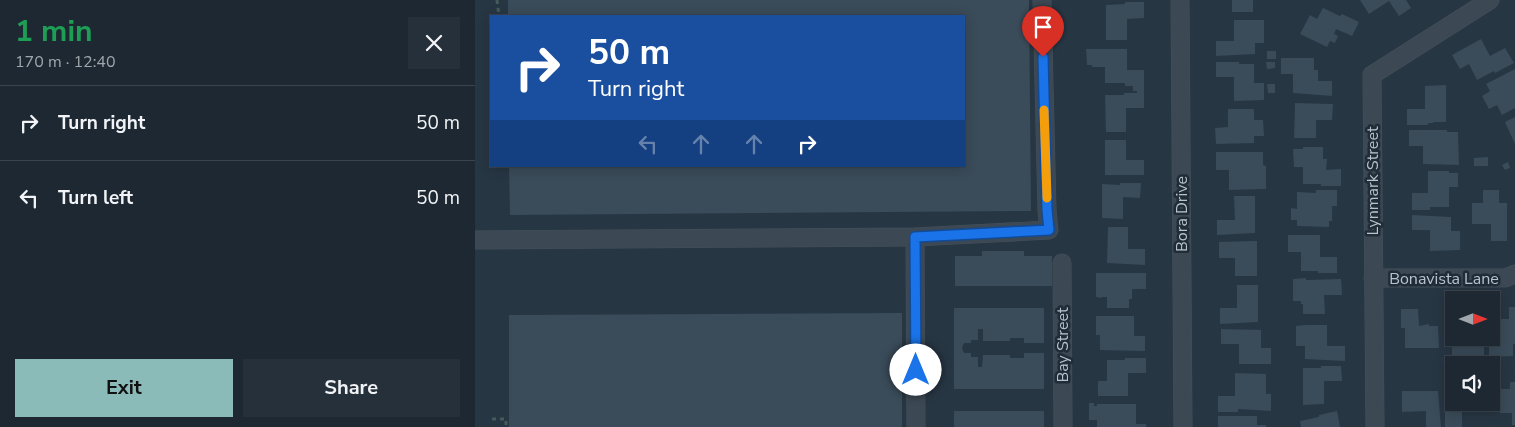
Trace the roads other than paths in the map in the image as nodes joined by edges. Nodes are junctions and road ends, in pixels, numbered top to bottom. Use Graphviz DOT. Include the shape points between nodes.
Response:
graph roads {
  1 [pos="1042,0"];
  2 [pos="1180,0"];
  3 [pos="1490,0"];
  4 [pos="915,237"];
  5 [pos="475,240"];
  6 [pos="1062,263"];
  7 [pos="1515,274"];
  8 [pos="1373,278"];
  9 [pos="917,427"];
  10 [pos="1063,427"];
  11 [pos="1183,427"];
  12 [pos="1375,427"];
  1 -- 4 [label="street" via="1049,230"];
  2 -- 11 [label="street, Bora Drive"];
  3 -- 8 [label="street, Lynmark Street" via="1371,74"];
  4 -- 5 [label="street"];
  4 -- 9 [label="street"];
  6 -- 10 [label="street, Bay Street"];
  7 -- 8 [label="street, Bonavista Lane" via="1505,278"];
  8 -- 12 [label="street, Lynmark Street"];
}
